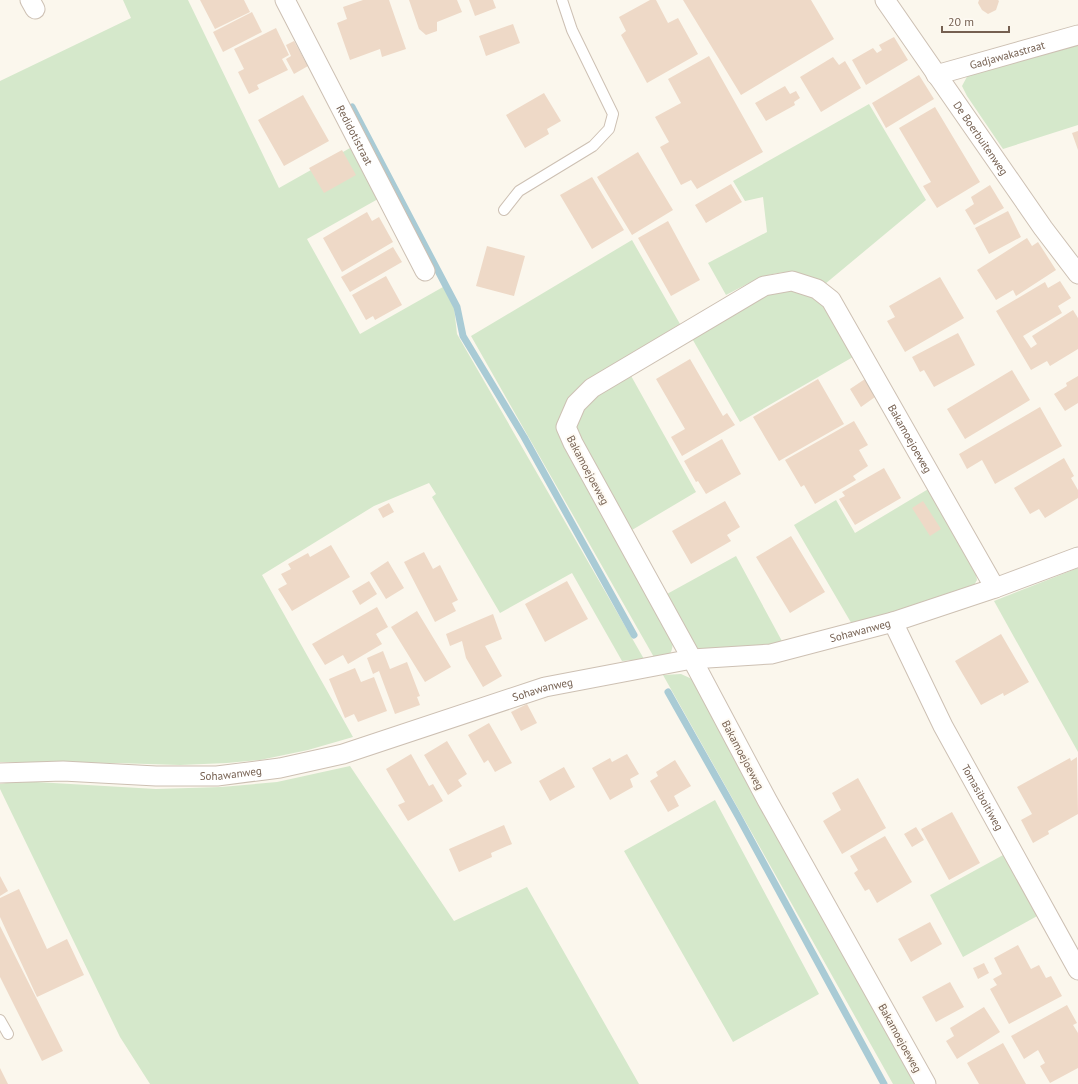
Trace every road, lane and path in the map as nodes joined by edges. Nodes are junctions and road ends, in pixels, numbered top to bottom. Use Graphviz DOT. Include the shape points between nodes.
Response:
graph roads {
  1 [pos="286,0"];
  2 [pos="562,0"];
  3 [pos="885,0"];
  4 [pos="1078,35"];
  5 [pos="936,75"];
  6 [pos="504,210"];
  7 [pos="425,271"];
  8 [pos="1078,274"];
  9 [pos="1078,557"];
  10 [pos="995,588"];
  11 [pos="893,622"];
  12 [pos="692,659"];
  13 [pos="0,773"];
  14 [pos="1078,970"];
  15 [pos="0,1020"];
  16 [pos="8,1034"];
  17 [pos="926,1084"];
  1 -- 7 [label="street, Redidotistraat"];
  2 -- 6 [label="lane" via="572,30 612,114 608,129 593,146 518,191"];
  3 -- 5 [label="street, De Boerbuitenweg"];
  4 -- 5 [label="street, Gadjawakastraat"];
  5 -- 8 [label="street, De Boerbuitenweg"];
  9 -- 10 [label="street, Sohawanweg"];
  10 -- 11 [label="street, Sohawanweg"];
  10 -- 12 [label="street, Bakamoejoeweg" via="830,300 817,289 792,281 764,286 592,388 576,404 566,427"];
  11 -- 12 [label="street, Sohawanweg" via="770,654"];
  11 -- 14 [label="street, Tomasiboitiweg" via="943,726"];
  12 -- 13 [label="street, Sohawanweg" via="545,688 343,754 280,768 217,776 63,771"];
  12 -- 17 [label="street, Bakamoejoeweg"];
  15 -- 16 [label="lane"];
}
